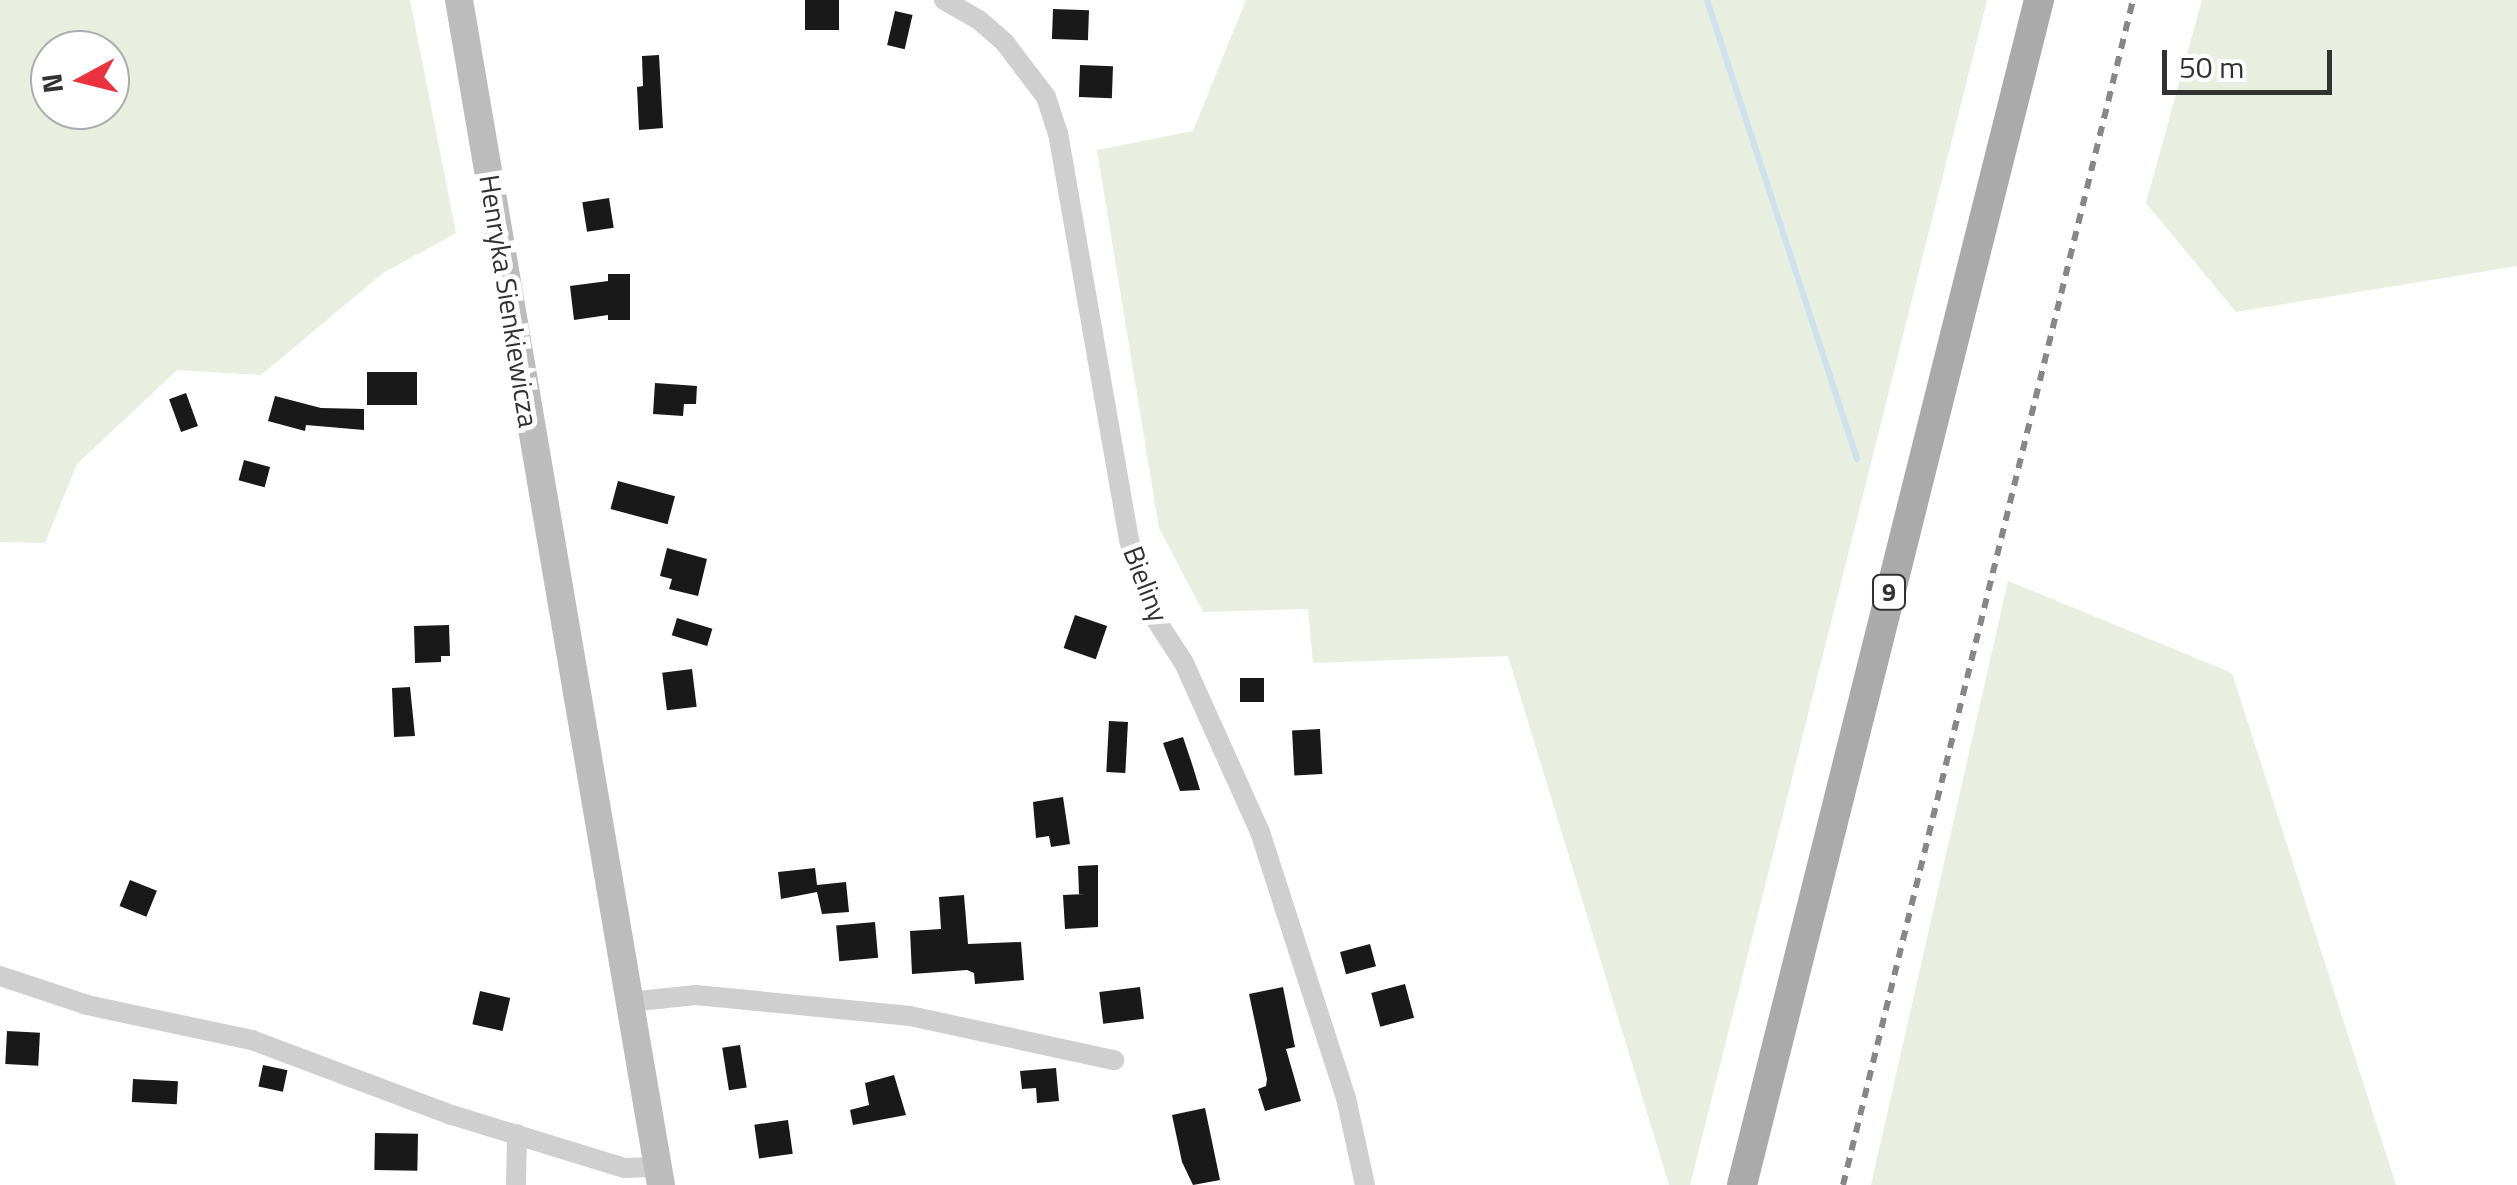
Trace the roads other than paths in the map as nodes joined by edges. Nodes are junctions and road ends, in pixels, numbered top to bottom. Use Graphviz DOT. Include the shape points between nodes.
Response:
graph roads {
  1 [pos="459,0"];
  2 [pos="944,0"];
  3 [pos="2038,0"];
  4 [pos="0,976"];
  5 [pos="629,1002"];
  6 [pos="1114,1060"];
  7 [pos="517,1134"];
  8 [pos="660,1176"];
  9 [pos="516,1185"];
  10 [pos="1365,1185"];
  11 [pos="1742,1185"];
  1 -- 5 [label="main road, Henryka Sienkiewicza"];
  2 -- 10 [label="street, Bieliny" via="1005,43 1046,97 1058,133 1129,540 1151,612 1184,663 1260,832 1346,1098"];
  3 -- 11 [label="main road, 9"];
  4 -- 7 [label="street" via="87,1005 252,1040"];
  5 -- 6 [label="street" via="696,995 910,1016"];
  5 -- 8 [label="main road, Henryka Sienkiewicza"];
  7 -- 8 [label="street"];
  7 -- 9 [label="street"];
}
